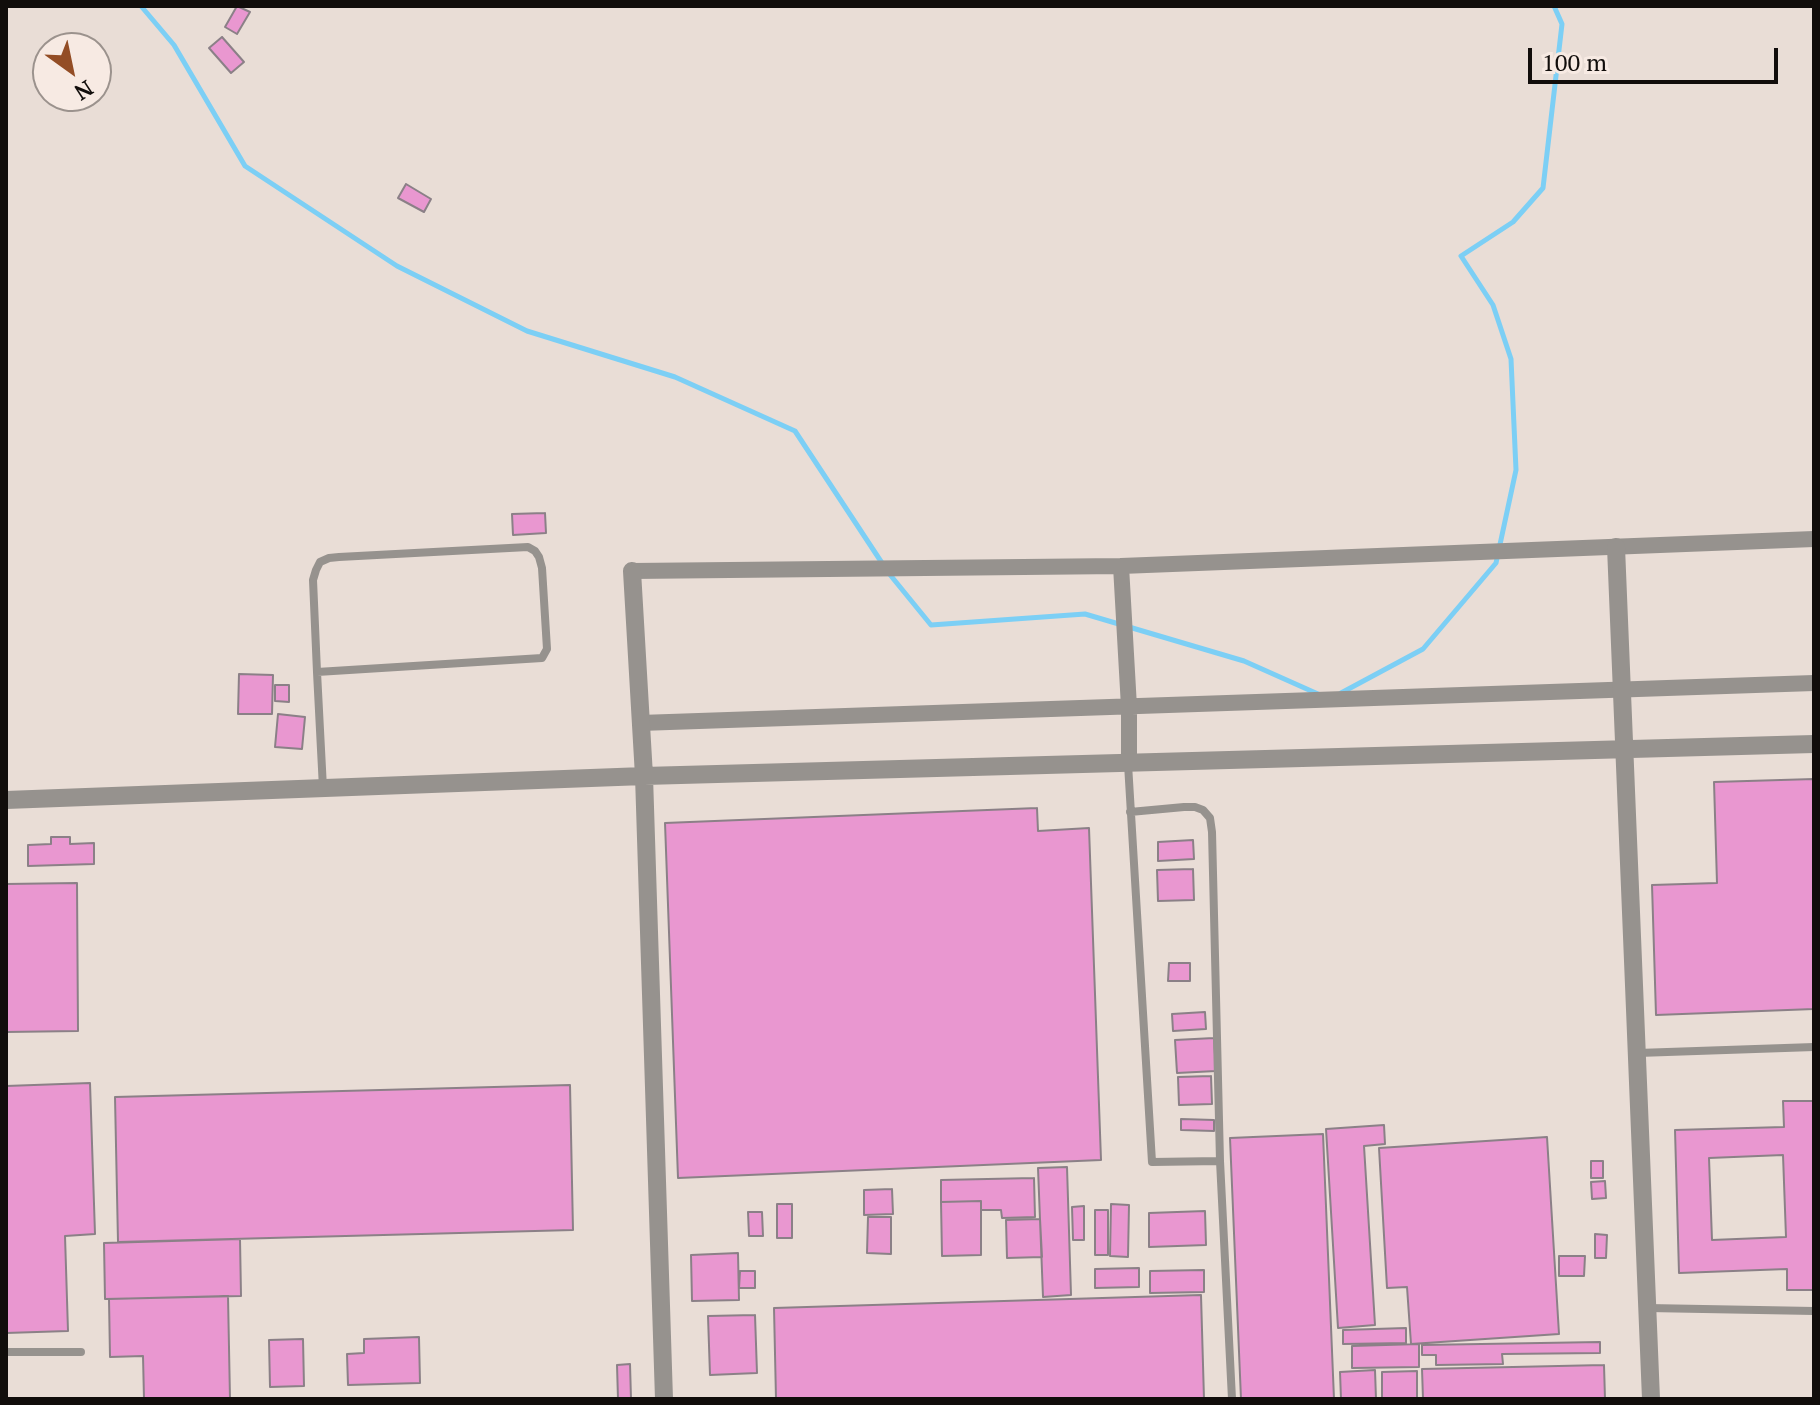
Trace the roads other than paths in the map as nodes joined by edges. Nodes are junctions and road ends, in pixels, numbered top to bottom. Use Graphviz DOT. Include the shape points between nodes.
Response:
graph roads {
  1 [pos="1814,539"];
  2 [pos="1616,547"];
  3 [pos="1121,566"];
  4 [pos="632,571"];
  5 [pos="317,672"];
  6 [pos="1814,683"];
  7 [pos="1622,690"];
  8 [pos="1129,707"];
  9 [pos="640,723"];
  10 [pos="1814,744"];
  11 [pos="1624,749"];
  12 [pos="1128,763"];
  13 [pos="644,776"];
  14 [pos="323,788"];
  15 [pos="6,800"];
  16 [pos="1130,812"];
  17 [pos="1814,1047"];
  18 [pos="1637,1053"];
  19 [pos="1220,1161"];
  20 [pos="1647,1308"];
  21 [pos="1814,1311"];
  22 [pos="6,1352"];
  23 [pos="81,1352"];
  24 [pos="664,1399"];
  25 [pos="1232,1399"];
  26 [pos="1651,1399"];
  1 -- 2 [label="street"];
  2 -- 3 [label="street"];
  2 -- 7 [label="street"];
  3 -- 4 [label="street"];
  3 -- 8 [label="street"];
  4 -- 9 [label="street"];
  5 -- 5 [label="lane" via="542,658 547,649 539,557 528,547 320,562 313,580"];
  5 -- 14 [label="lane"];
  6 -- 7 [label="street"];
  7 -- 8 [label="street"];
  7 -- 11 [label="street"];
  8 -- 9 [label="street"];
  8 -- 12 [label="street"];
  9 -- 13 [label="street"];
  10 -- 11 [label="street"];
  11 -- 12 [label="street"];
  11 -- 18 [label="street"];
  12 -- 13 [label="street"];
  12 -- 16 [label="lane"];
  13 -- 14 [label="street"];
  13 -- 24 [label="street"];
  14 -- 15 [label="street"];
  16 -- 19 [label="lane" via="1152,1162"];
  16 -- 19 [label="lane" via="1195,807 1210,818"];
  17 -- 18 [label="lane"];
  18 -- 20 [label="street"];
  19 -- 25 [label="lane"];
  20 -- 21 [label="lane"];
  20 -- 26 [label="street"];
  22 -- 23 [label="lane"];
}
